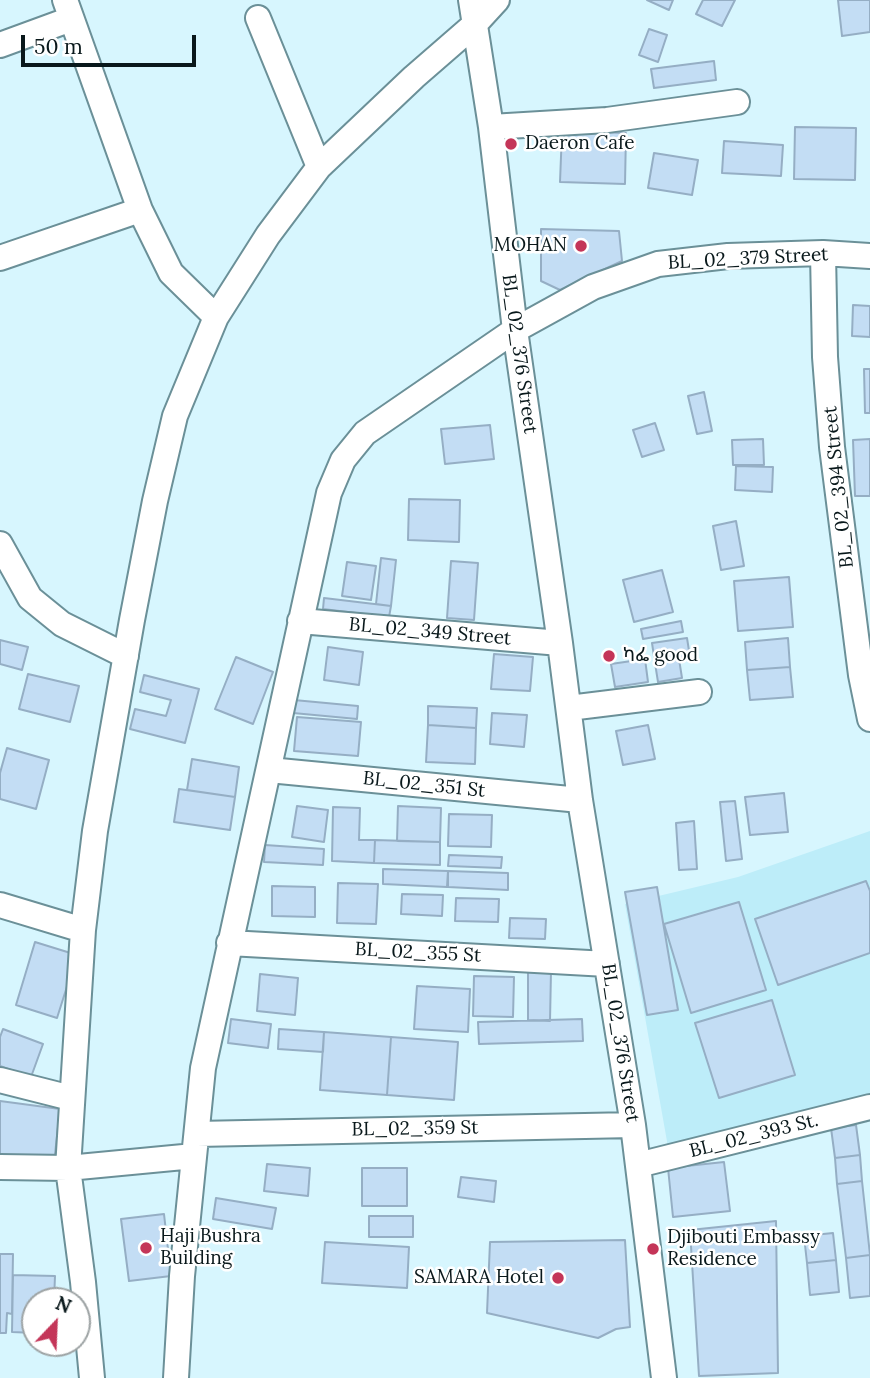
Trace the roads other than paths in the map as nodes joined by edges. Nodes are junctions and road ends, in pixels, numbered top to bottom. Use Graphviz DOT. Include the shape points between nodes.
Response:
graph roads {
  1 [pos="497,0"];
  2 [pos="68,9"];
  3 [pos="473,12"];
  4 [pos="258,18"];
  5 [pos="0,45"];
  6 [pos="737,102"];
  7 [pos="491,127"];
  8 [pos="319,167"];
  9 [pos="140,210"];
  10 [pos="823,253"];
  11 [pos="870,256"];
  12 [pos="0,258"];
  13 [pos="216,317"];
  14 [pos="515,330"];
  15 [pos="0,544"];
  16 [pos="300,621"];
  17 [pos="561,643"];
  18 [pos="126,656"];
  19 [pos="865,674"];
  20 [pos="699,692"];
  21 [pos="569,708"];
  22 [pos="870,719"];
  23 [pos="269,770"];
  24 [pos="580,800"];
  25 [pos="0,905"];
  26 [pos="83,930"];
  27 [pos="229,943"];
  28 [pos="607,964"];
  29 [pos="0,1080"];
  30 [pos="71,1098"];
  31 [pos="870,1107"];
  32 [pos="633,1125"];
  33 [pos="196,1145"];
  34 [pos="638,1165"];
  35 [pos="0,1167"];
  36 [pos="68,1168"];
  37 [pos="92,1378"];
  38 [pos="176,1378"];
  39 [pos="664,1378"];
  1 -- 3 [label="street"];
  2 -- 5 [label="street"];
  2 -- 9 [label="street"];
  3 -- 7 [label="street, BL_02_376 Street"];
  3 -- 8 [label="street" via="414,77"];
  4 -- 8 [label="street"];
  6 -- 7 [label="street" via="607,120"];
  7 -- 14 [label="street, BL_02_376 Street"];
  8 -- 13 [label="street" via="268,235"];
  9 -- 12 [label="street"];
  9 -- 13 [label="street" via="171,274"];
  10 -- 11 [label="street, BL_02_379 Street"];
  10 -- 14 [label="street, BL_02_379 Street" via="658,264 593,286"];
  10 -- 19 [label="street, BL_02_394 Street" via="832,447"];
  13 -- 18 [label="street" via="175,416"];
  14 -- 16 [label="street, BL_02_379 Street" via="365,433 344,460 329,492"];
  14 -- 17 [label="street, BL_02_376 Street"];
  15 -- 18 [label="street" via="30,598 62,624"];
  16 -- 17 [label="street, BL_02_349 Street"];
  16 -- 23 [label="street, BL_02_379 Street"];
  17 -- 21 [label="street, BL_02_376 Street"];
  18 -- 26 [label="street"];
  19 -- 22 [label="street, BL_02_394 Street"];
  20 -- 21 [label="street"];
  21 -- 24 [label="street, BL_02_376 Street"];
  23 -- 24 [label="street, BL_02_351 St"];
  23 -- 27 [label="street, BL_02_379 Street"];
  24 -- 28 [label="street, BL_02_376 Street"];
  25 -- 26 [label="street"];
  26 -- 30 [label="street"];
  27 -- 28 [label="street, BL_02_355 St"];
  27 -- 33 [label="street, BL_02_379 Street" via="203,1068"];
  28 -- 32 [label="street, BL_02_376 Street"];
  29 -- 30 [label="street"];
  30 -- 36 [label="street"];
  31 -- 34 [label="street, BL_02_393 St."];
  32 -- 33 [label="street, BL_02_359 St"];
  32 -- 34 [label="street, BL_02_376 Street"];
  33 -- 36 [label="street, BL_02_359 St"];
  33 -- 38 [label="street, BL_02_379 Street"];
  34 -- 39 [label="street, BL_02_376 Street"];
  35 -- 36 [label="street, BL_02_359 St"];
  36 -- 37 [label="street"];
}
